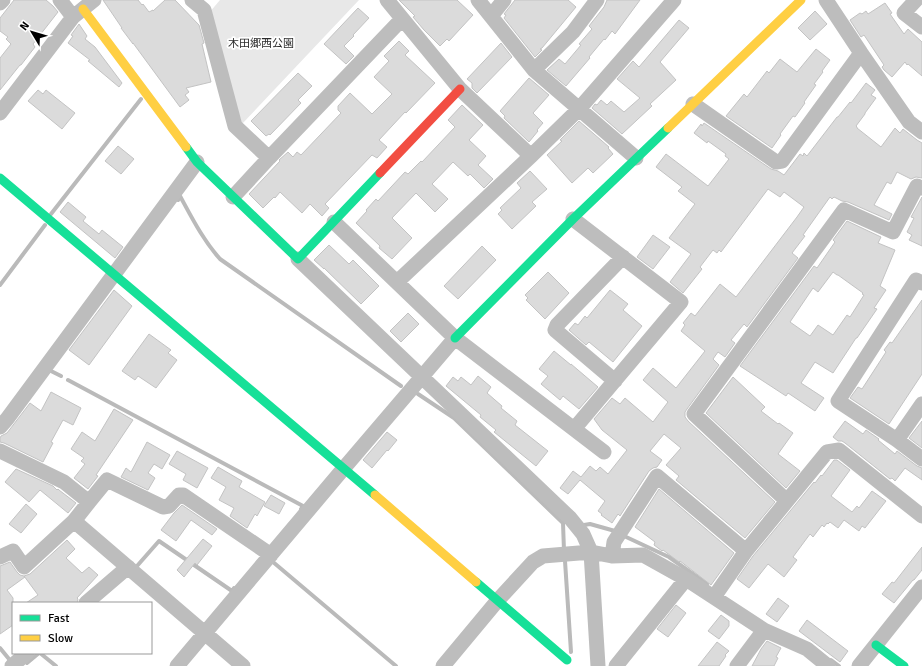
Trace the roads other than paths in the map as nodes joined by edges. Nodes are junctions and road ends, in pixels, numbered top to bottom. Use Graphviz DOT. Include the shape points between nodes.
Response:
graph roads {
  1 [pos="3,0"];
  2 [pos="60,0"];
  3 [pos="192,0"];
  4 [pos="387,0"];
  5 [pos="478,0"];
  6 [pos="504,0"];
  7 [pos="596,0"];
  8 [pos="674,0"];
  9 [pos="801,0"];
  10 [pos="826,0"];
  11 [pos="916,0"];
  12 [pos="0,3"];
  13 [pos="208,5"];
  14 [pos="83,8"];
  15 [pos="491,16"];
  16 [pos="402,19"];
  17 [pos="922,27"];
  18 [pos="861,53"];
  19 [pos="534,70"];
  20 [pos="460,89"];
  21 [pos="693,104"];
  22 [pos="579,109"];
  23 [pos="0,113"];
  24 [pos="922,132"];
  25 [pos="531,156"];
  26 [pos="269,158"];
  27 [pos="636,158"];
  28 [pos="198,162"];
  29 [pos="0,178"];
  30 [pos="922,188"];
  31 [pos="233,196"];
  32 [pos="573,219"];
  33 [pos="334,222"];
  34 [pos="623,257"];
  35 [pos="298,259"];
  36 [pos="114,274"];
  37 [pos="397,282"];
  38 [pos="922,284"];
  39 [pos="455,338"];
  40 [pos="422,377"];
  41 [pos="615,381"];
  42 [pos="922,404"];
  43 [pos="2,420"];
  44 [pos="574,429"];
  45 [pos="897,440"];
  46 [pos="0,451"];
  47 [pos="604,452"];
  48 [pos="922,459"];
  49 [pos="344,468"];
  50 [pos="787,501"];
  51 [pos="89,502"];
  52 [pos="922,516"];
  53 [pos="74,520"];
  54 [pos="746,551"];
  55 [pos="591,552"];
  56 [pos="271,555"];
  57 [pos="612,556"];
  58 [pos="0,557"];
  59 [pos="128,567"];
  60 [pos="686,579"];
  61 [pos="922,587"];
  62 [pos="714,597"];
  63 [pos="498,600"];
  64 [pos="87,602"];
  65 [pos="764,630"];
  66 [pos="205,633"];
  67 [pos="876,645"];
  68 [pos="26,654"];
  69 [pos="567,660"];
  70 [pos="12,666"];
  71 [pos="177,666"];
  72 [pos="243,666"];
  73 [pos="443,666"];
  74 [pos="598,666"];
  75 [pos="616,666"];
  76 [pos="737,666"];
  77 [pos="828,666"];
  78 [pos="859,666"];
  79 [pos="904,666"];
  1 -- 12 [label="street"];
  2 -- 14 [label="street"];
  3 -- 13 [label="street"];
  4 -- 16 [label="street"];
  5 -- 15 [label="street"];
  6 -- 15 [label="street"];
  7 -- 19 [label="street" via="573,32"];
  8 -- 22 [label="street"];
  9 -- 21 [label="street"];
  10 -- 18 [label="street"];
  11 -- 17 [label="street" via="904,13"];
  13 -- 26 [label="street" via="235,126"];
  14 -- 23 [label="street"];
  14 -- 28 [label="street"];
  15 -- 19 [label="street"];
  16 -- 20 [label="street"];
  16 -- 26 [label="street"];
  18 -- 21 [label="street" via="782,161 776,162"];
  18 -- 24 [label="street" via="909,122"];
  19 -- 22 [label="street"];
  20 -- 25 [label="street"];
  20 -- 33 [label="street"];
  21 -- 27 [label="street"];
  22 -- 25 [label="street"];
  22 -- 27 [label="street"];
  25 -- 37 [label="street"];
  26 -- 31 [label="street"];
  27 -- 32 [label="street"];
  28 -- 31 [label="street"];
  28 -- 36 [label="street"];
  29 -- 36 [label="street"];
  30 -- 50 [label="street" via="917,186 893,232 844,210 694,414"];
  31 -- 35 [label="street"];
  32 -- 34 [label="street"];
  32 -- 39 [label="street"];
  33 -- 35 [label="street"];
  33 -- 37 [label="street"];
  34 -- 41 [label="street" via="681,302"];
  34 -- 41 [label="street" via="555,330"];
  35 -- 40 [label="street"];
  36 -- 43 [label="street"];
  36 -- 49 [label="street"];
  37 -- 39 [label="street"];
  38 -- 45 [label="street" via="916,280 838,401"];
  39 -- 40 [label="street"];
  39 -- 44 [label="street"];
  40 -- 49 [label="street"];
  40 -- 55 [label="street" via="570,518 583,534"];
  41 -- 44 [label="street"];
  42 -- 45 [label="street"];
  44 -- 47 [label="street"];
  45 -- 48 [label="street"];
  46 -- 51 [label="street" via="64,482"];
  49 -- 56 [label="street"];
  49 -- 63 [label="street"];
  50 -- 52 [label="street" via="827,452 839,450"];
  50 -- 54 [label="street"];
  51 -- 53 [label="street"];
  51 -- 56 [label="street" via="107,480 164,507 169,506 179,495 183,495"];
  53 -- 58 [label="street" via="24,567 14,551"];
  53 -- 59 [label="street"];
  54 -- 57 [label="street" via="657,476 614,542"];
  54 -- 62 [label="street"];
  55 -- 57 [label="street"];
  55 -- 63 [label="street" via="543,556 533,562"];
  55 -- 74 [label="street"];
  56 -- 66 [label="street"];
  57 -- 60 [label="street" via="643,555"];
  59 -- 64 [label="street"];
  59 -- 66 [label="street"];
  60 -- 62 [label="street"];
  60 -- 75 [label="street"];
  61 -- 67 [label="street"];
  62 -- 65 [label="street"];
  63 -- 69 [label="street"];
  63 -- 73 [label="street"];
  65 -- 76 [label="street"];
  65 -- 77 [label="street" via="807,649"];
  66 -- 71 [label="street"];
  66 -- 72 [label="street"];
  67 -- 78 [label="street"];
  67 -- 79 [label="street"];
  68 -- 70 [label="street"];
}
